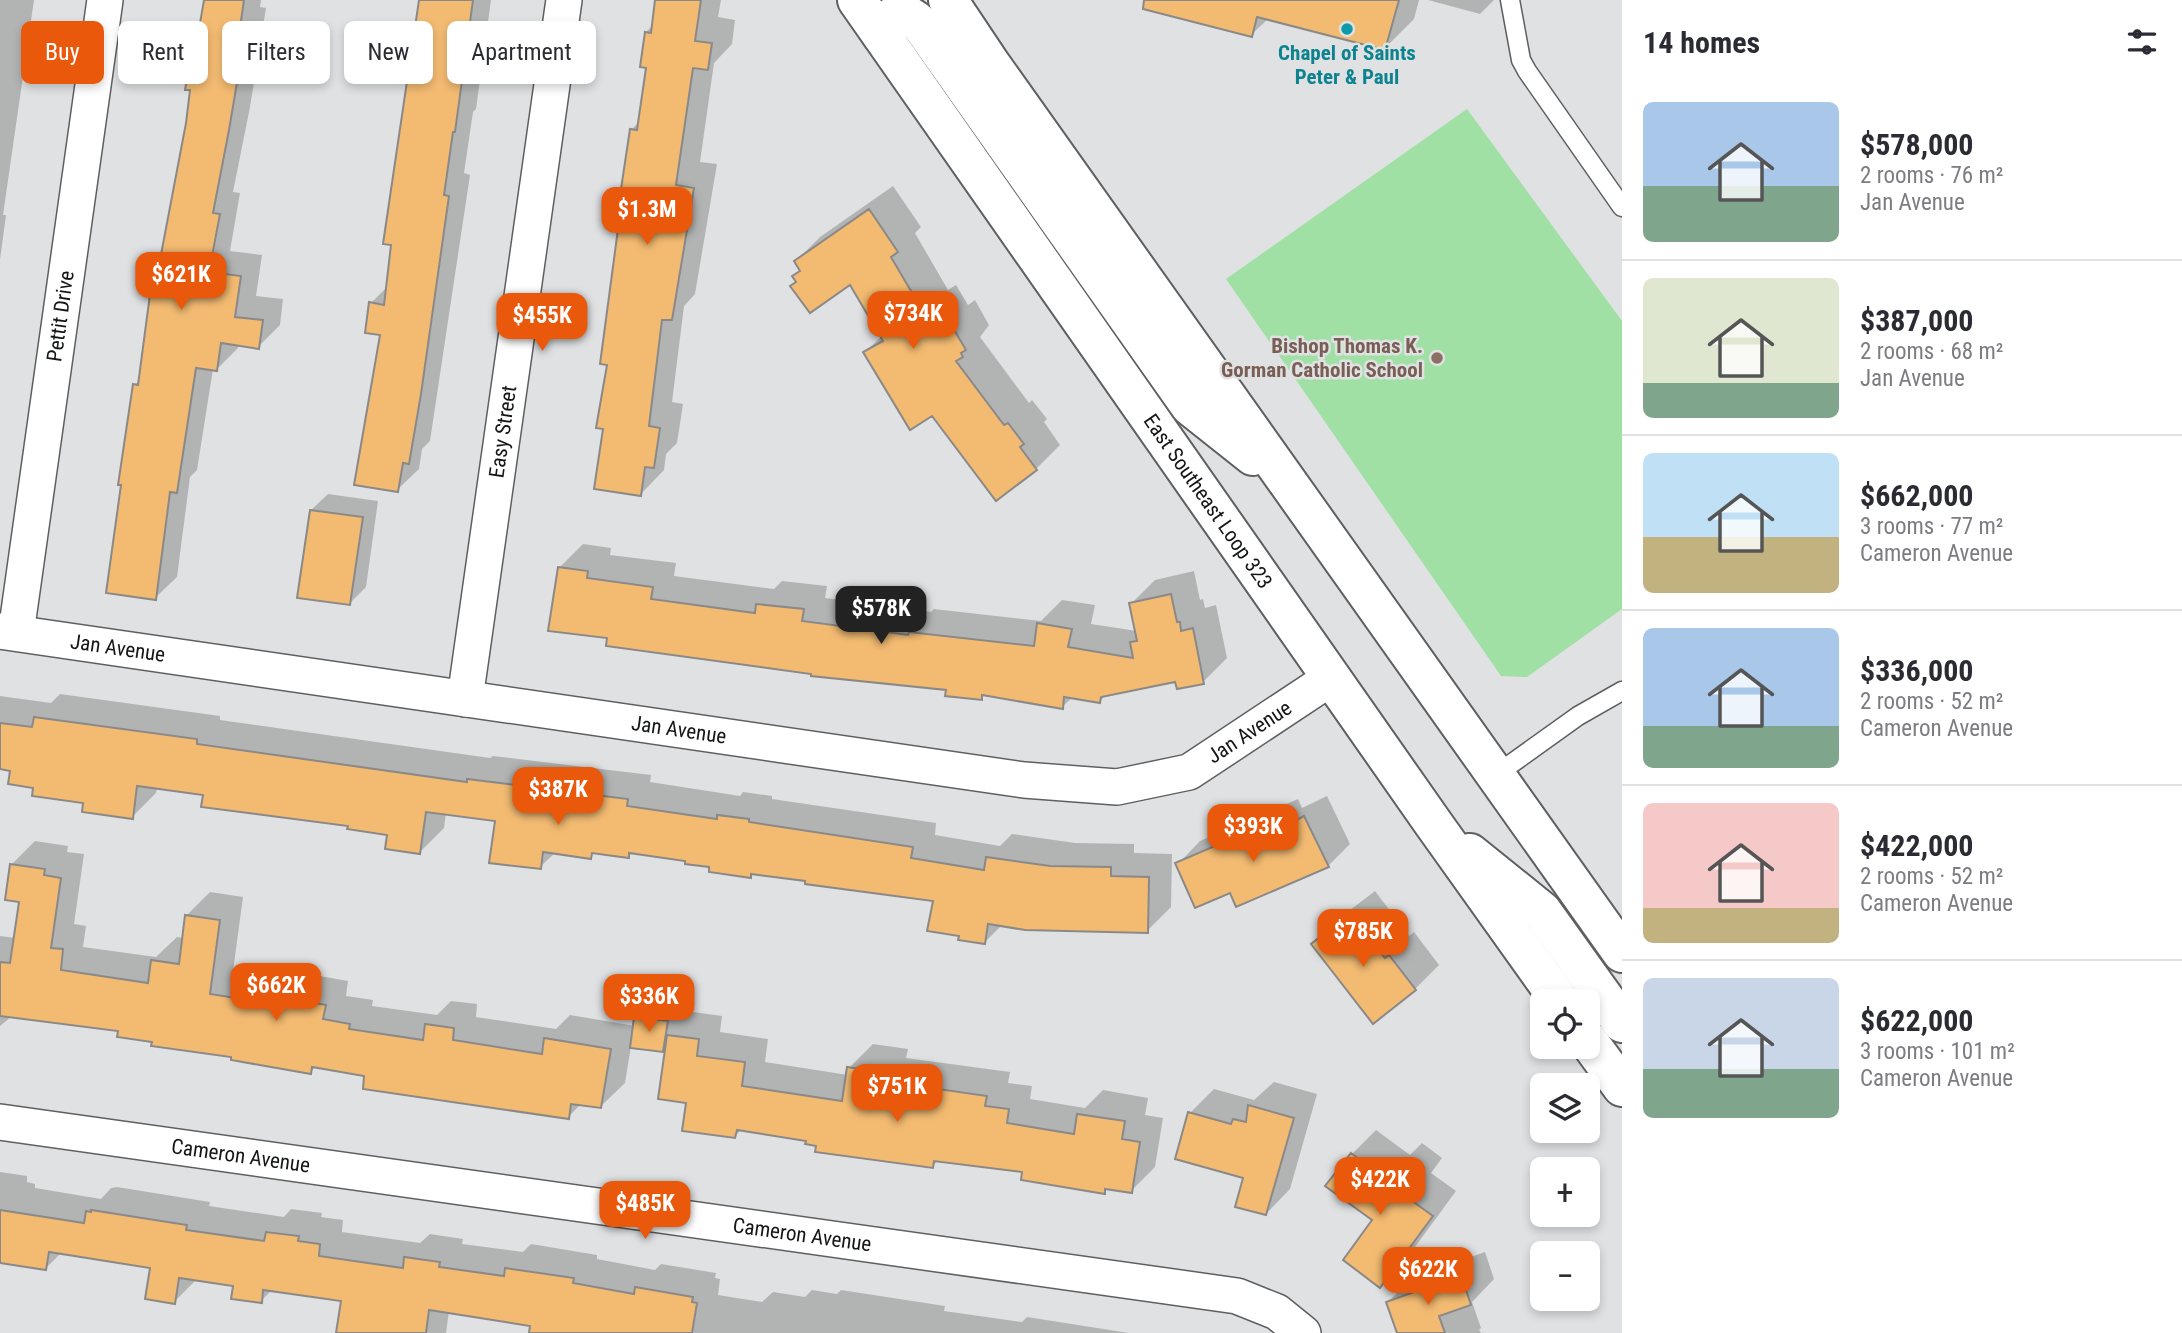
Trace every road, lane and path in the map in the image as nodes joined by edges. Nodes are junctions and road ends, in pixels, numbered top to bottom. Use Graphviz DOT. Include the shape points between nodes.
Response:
graph roads {
  1 [pos="105,0"];
  2 [pos="564,0"];
  3 [pos="857,0"];
  4 [pos="948,0"];
  5 [pos="1510,0"];
  6 [pos="881,34"];
  7 [pos="1622,207"];
  8 [pos="1287,484"];
  9 [pos="8,632"];
  10 [pos="1331,678"];
  11 [pos="1622,691"];
  12 [pos="466,699"];
  13 [pos="1497,774"];
  14 [pos="1433,823"];
  15 [pos="1622,953"];
  16 [pos="1551,989"];
  17 [pos="1622,1023"];
  18 [pos="1600,1057"];
  19 [pos="1622,1087"];
  20 [pos="0,1122"];
  21 [pos="1303,1333"];
  1 -- 9 [label="street, Pettit Drive"];
  2 -- 12 [label="street, Easy Street"];
  3 -- 6 [label="highway, East Southeast Loop 323"];
  4 -- 8 [label="highway"];
  5 -- 7 [label="lane" via="1521,60"];
  6 -- 8 [label="highway" via="891,16 903,14 921,25 1190,406"];
  6 -- 10 [label="highway, East Southeast Loop 323"];
  8 -- 13 [label="highway"];
  9 -- 12 [label="street, Jan Avenue"];
  10 -- 12 [label="street, Jan Avenue" via="1189,772 1116,787 1024,780"];
  10 -- 14 [label="highway, East Southeast Loop 323"];
  11 -- 13 [label="lane" via="1578,716"];
  13 -- 15 [label="highway"];
  14 -- 16 [label="highway, East Southeast Loop 323"];
  14 -- 17 [label="highway" via="1542,911"];
  18 -- 19 [label="highway"];
  20 -- 21 [label="street, Cameron Avenue" via="1237,1296 1278,1312"];
}
